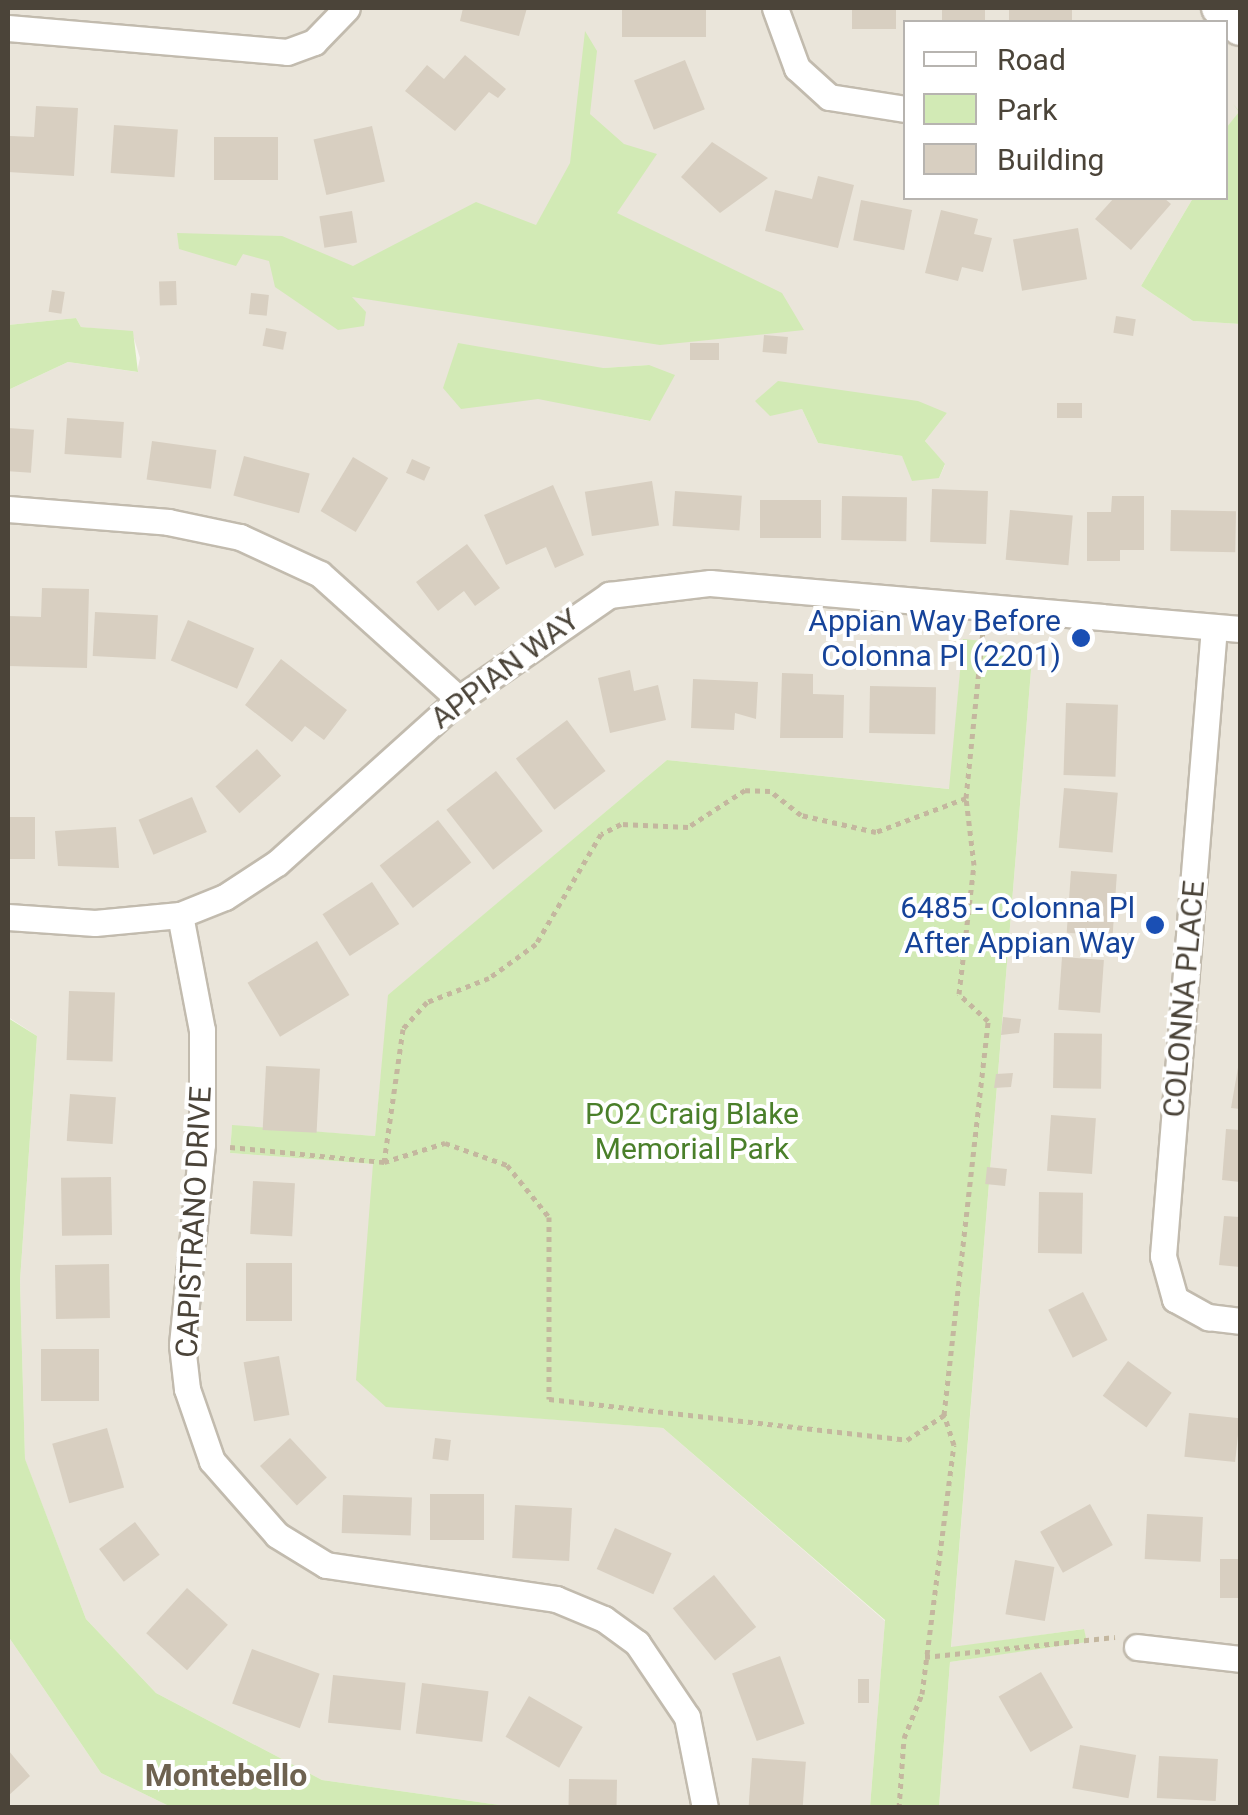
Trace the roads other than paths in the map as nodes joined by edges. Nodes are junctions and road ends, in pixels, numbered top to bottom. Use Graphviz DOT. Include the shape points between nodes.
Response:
graph roads {
  1 [pos="347,8"];
  2 [pos="774,8"];
  3 [pos="1218,8"];
  4 [pos="8,28"];
  5 [pos="1240,30"];
  6 [pos="903,108"];
  7 [pos="8,509"];
  8 [pos="1214,628"];
  9 [pos="1240,629"];
  10 [pos="459,699"];
  11 [pos="180,915"];
  12 [pos="8,916"];
  13 [pos="1240,1321"];
  14 [pos="1137,1647"];
  15 [pos="1240,1659"];
  16 [pos="705,1808"];
  1 -- 4 [label="street" via="314,42 287,52"];
  2 -- 6 [label="street" via="797,68 829,96"];
  3 -- 5 [label="street"];
  7 -- 10 [label="street" via="168,522 240,537 320,574"];
  8 -- 9 [label="street, APPIAN WAY"];
  8 -- 10 [label="street, APPIAN WAY" via="665,583 609,595"];
  8 -- 13 [label="street, COLONNA PLACE" via="1163,1256 1176,1299 1208,1318"];
  10 -- 11 [label="street, APPIAN WAY" via="277,863"];
  11 -- 12 [label="street, APPIAN WAY" via="95,923"];
  11 -- 16 [label="street, CAPISTRANO DRIVE" via="202,1030 202,1144 182,1345 187,1389 212,1461 277,1535 326,1565 556,1599 604,1619 637,1643 688,1717"];
  14 -- 15 [label="street"];
}
